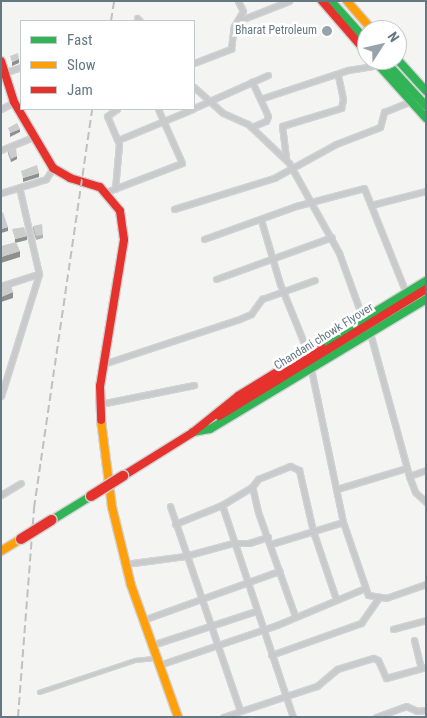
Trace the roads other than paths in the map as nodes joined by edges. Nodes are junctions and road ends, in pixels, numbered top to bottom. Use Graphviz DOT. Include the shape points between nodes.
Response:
graph roads {
  1 [pos="238,1"];
  2 [pos="289,1"];
  3 [pos="322,1"];
  4 [pos="331,1"];
  5 [pos="339,1"];
  6 [pos="347,1"];
  7 [pos="363,20"];
  8 [pos="236,22"];
  9 [pos="357,22"];
  10 [pos="357,30"];
  11 [pos="357,41"];
  12 [pos="1,61"];
  13 [pos="195,63"];
  14 [pos="357,67"];
  15 [pos="20,68"];
  16 [pos="386,70"];
  17 [pos="388,70"];
  18 [pos="401,70"];
  19 [pos="407,70"];
  20 [pos="268,75"];
  21 [pos="338,75"];
  22 [pos="3,79"];
  23 [pos="252,82"];
  24 [pos="195,88"];
  25 [pos="426,91"];
  26 [pos="426,98"];
  27 [pos="260,99"];
  28 [pos="411,101"];
  29 [pos="14,102"];
  30 [pos="209,102"];
  31 [pos="426,106"];
  32 [pos="195,108"];
  33 [pos="1,109"];
  34 [pos="116,110"];
  35 [pos="158,110"];
  36 [pos="191,110"];
  37 [pos="426,118"];
  38 [pos="164,121"];
  39 [pos="251,127"];
  40 [pos="33,137"];
  41 [pos="118,140"];
  42 [pos="1,150"];
  43 [pos="286,158"];
  44 [pos="53,168"];
  45 [pos="294,169"];
  46 [pos="19,187"];
  47 [pos="111,190"];
  48 [pos="426,191"];
  49 [pos="1,193"];
  50 [pos="312,202"];
  51 [pos="371,205"];
  52 [pos="174,209"];
  53 [pos="261,220"];
  54 [pos="332,238"];
  55 [pos="204,239"];
  56 [pos="273,260"];
  57 [pos="39,274"];
  58 [pos="216,279"];
  59 [pos="315,280"];
  60 [pos="426,281"];
  61 [pos="1,286"];
  62 [pos="426,289"];
  63 [pos="283,291"];
  64 [pos="406,293"];
  65 [pos="426,299"];
  66 [pos="363,319"];
  67 [pos="370,333"];
  68 [pos="308,353"];
  69 [pos="103,364"];
  70 [pos="311,369"];
  71 [pos="194,385"];
  72 [pos="1,396"];
  73 [pos="100,404"];
  74 [pos="192,433"];
  75 [pos="406,468"];
  76 [pos="426,470"];
  77 [pos="409,476"];
  78 [pos="20,483"];
  79 [pos="252,487"];
  80 [pos="337,489"];
  81 [pos="1,495"];
  82 [pos="426,502"];
  83 [pos="222,505"];
  84 [pos="170,506"];
  85 [pos="343,522"];
  86 [pos="175,524"];
  87 [pos="313,531"];
  88 [pos="268,537"];
  89 [pos="233,543"];
  90 [pos="271,544"];
  91 [pos="1,551"];
  92 [pos="185,556"];
  93 [pos="125,564"];
  94 [pos="279,571"];
  95 [pos="246,581"];
  96 [pos="426,584"];
  97 [pos="365,588"];
  98 [pos="200,598"];
  99 [pos="378,599"];
  100 [pos="336,600"];
  101 [pos="256,611"];
  102 [pos="295,616"];
  103 [pos="143,620"];
  104 [pos="426,620"];
  105 [pos="211,625"];
  106 [pos="393,629"];
  107 [pos="262,630"];
  108 [pos="414,640"];
  109 [pos="152,645"];
  110 [pos="218,646"];
  111 [pos="271,655"];
  112 [pos="158,661"];
  113 [pos="423,668"];
  114 [pos="38,692"];
  115 [pos="286,698"];
  116 [pos="240,710"];
  117 [pos="426,710"];
  118 [pos="178,717"];
  119 [pos="223,717"];
  120 [pos="293,717"];
  121 [pos="376,717"];
  1 -- 8 [label="street" via="243,11"];
  2 -- 8 [label="street"];
  3 -- 11 [label="main road"];
  4 -- 10 [label="main road"];
  5 -- 9 [label="main road"];
  6 -- 7 [label="main road"];
  8 -- 13 [label="street" via="231,49"];
  12 -- 22 [label="main road"];
  14 -- 21 [label="street"];
  15 -- 22 [label="street"];
  16 -- 28 [label="main road"];
  17 -- 31 [label="main road"];
  18 -- 26 [label="main road"];
  19 -- 25 [label="main road"];
  20 -- 23 [label="street"];
  21 -- 27 [label="street"];
  21 -- 43 [label="street" via="343,99 341,108 282,126"];
  22 -- 29 [label="main road"];
  23 -- 27 [label="street"];
  23 -- 30 [label="street"];
  24 -- 30 [label="street"];
  27 -- 39 [label="street" via="268,118"];
  28 -- 37 [label="main road"];
  28 -- 45 [label="street" via="384,112 380,126 336,144"];
  29 -- 33 [label="street"];
  29 -- 40 [label="main road"];
  30 -- 32 [label="street"];
  30 -- 39 [label="street"];
  34 -- 41 [label="street" via="107,116"];
  35 -- 38 [label="street"];
  36 -- 38 [label="street"];
  38 -- 41 [label="street"];
  38 -- 47 [label="street" via="182,159 180,166"];
  39 -- 43 [label="street"];
  40 -- 42 [label="street"];
  40 -- 44 [label="main road"];
  41 -- 47 [label="street"];
  43 -- 45 [label="street"];
  44 -- 46 [label="street" via="46,179"];
  44 -- 47 [label="main road"];
  45 -- 50 [label="street"];
  45 -- 52 [label="street" via="261,184"];
  46 -- 49 [label="street"];
  46 -- 57 [label="street"];
  47 -- 69 [label="main road" via="120,212 124,240"];
  48 -- 51 [label="street"];
  50 -- 51 [label="street" via="364,188"];
  50 -- 53 [label="street"];
  50 -- 54 [label="street"];
  51 -- 64 [label="street"];
  53 -- 55 [label="street"];
  53 -- 56 [label="street"];
  54 -- 56 [label="street"];
  54 -- 66 [label="street" via="348,272"];
  56 -- 58 [label="street"];
  56 -- 63 [label="street"];
  57 -- 61 [label="street"];
  57 -- 72 [label="street"];
  59 -- 63 [label="street"];
  60 -- 64 [label="main road"];
  62 -- 74 [label="main road, Chandani chowk Flyover"];
  63 -- 68 [label="street"];
  63 -- 69 [label="street" via="262,300 251,314 237,320"];
  64 -- 66 [label="main road"];
  65 -- 67 [label="main road"];
  66 -- 68 [label="main road"];
  67 -- 70 [label="main road"];
  67 -- 75 [label="street"];
  68 -- 74 [label="main road" via="225,405"];
  69 -- 73 [label="main road"];
  70 -- 74 [label="main road" via="210,429"];
  70 -- 80 [label="street"];
  71 -- 73 [label="street"];
  73 -- 93 [label="main road" via="106,473"];
  74 -- 91 [label="main road, bridge"];
  75 -- 77 [label="street"];
  75 -- 80 [label="street"];
  76 -- 77 [label="street"];
  77 -- 82 [label="street" via="415,492"];
  78 -- 81 [label="street"];
  79 -- 83 [label="street"];
  79 -- 87 [label="street" via="258,479 296,466"];
  79 -- 88 [label="street"];
  80 -- 85 [label="street"];
  83 -- 86 [label="street"];
  83 -- 89 [label="street"];
  84 -- 86 [label="street"];
  85 -- 87 [label="street"];
  85 -- 97 [label="street"];
  86 -- 92 [label="street"];
  87 -- 90 [label="street"];
  87 -- 100 [label="street"];
  88 -- 89 [label="street" via="249,543"];
  88 -- 90 [label="street"];
  89 -- 92 [label="street"];
  89 -- 95 [label="street"];
  90 -- 94 [label="street"];
  92 -- 93 [label="street"];
  92 -- 98 [label="street"];
  93 -- 103 [label="main road"];
  94 -- 95 [label="street"];
  94 -- 102 [label="street"];
  95 -- 98 [label="street"];
  95 -- 101 [label="street"];
  96 -- 99 [label="street"];
  97 -- 99 [label="street" via="368,595"];
  97 -- 100 [label="street"];
  98 -- 103 [label="street"];
  98 -- 105 [label="street"];
  99 -- 111 [label="street" via="361,622"];
  100 -- 102 [label="street"];
  101 -- 105 [label="street"];
  101 -- 107 [label="street"];
  102 -- 107 [label="street"];
  103 -- 109 [label="main road"];
  104 -- 106 [label="street"];
  105 -- 109 [label="street"];
  105 -- 110 [label="street"];
  107 -- 110 [label="street"];
  107 -- 111 [label="street"];
  108 -- 113 [label="street"];
  109 -- 112 [label="main road"];
  110 -- 112 [label="street"];
  110 -- 116 [label="street"];
  111 -- 115 [label="street"];
  112 -- 114 [label="lane" via="136,660"];
  112 -- 118 [label="main road"];
  113 -- 115 [label="street" via="386,678 378,660 373,658 337,669 326,681"];
  115 -- 116 [label="street"];
  115 -- 120 [label="street"];
  116 -- 119 [label="street"];
  117 -- 121 [label="street" via="416,711 406,706"];
}
